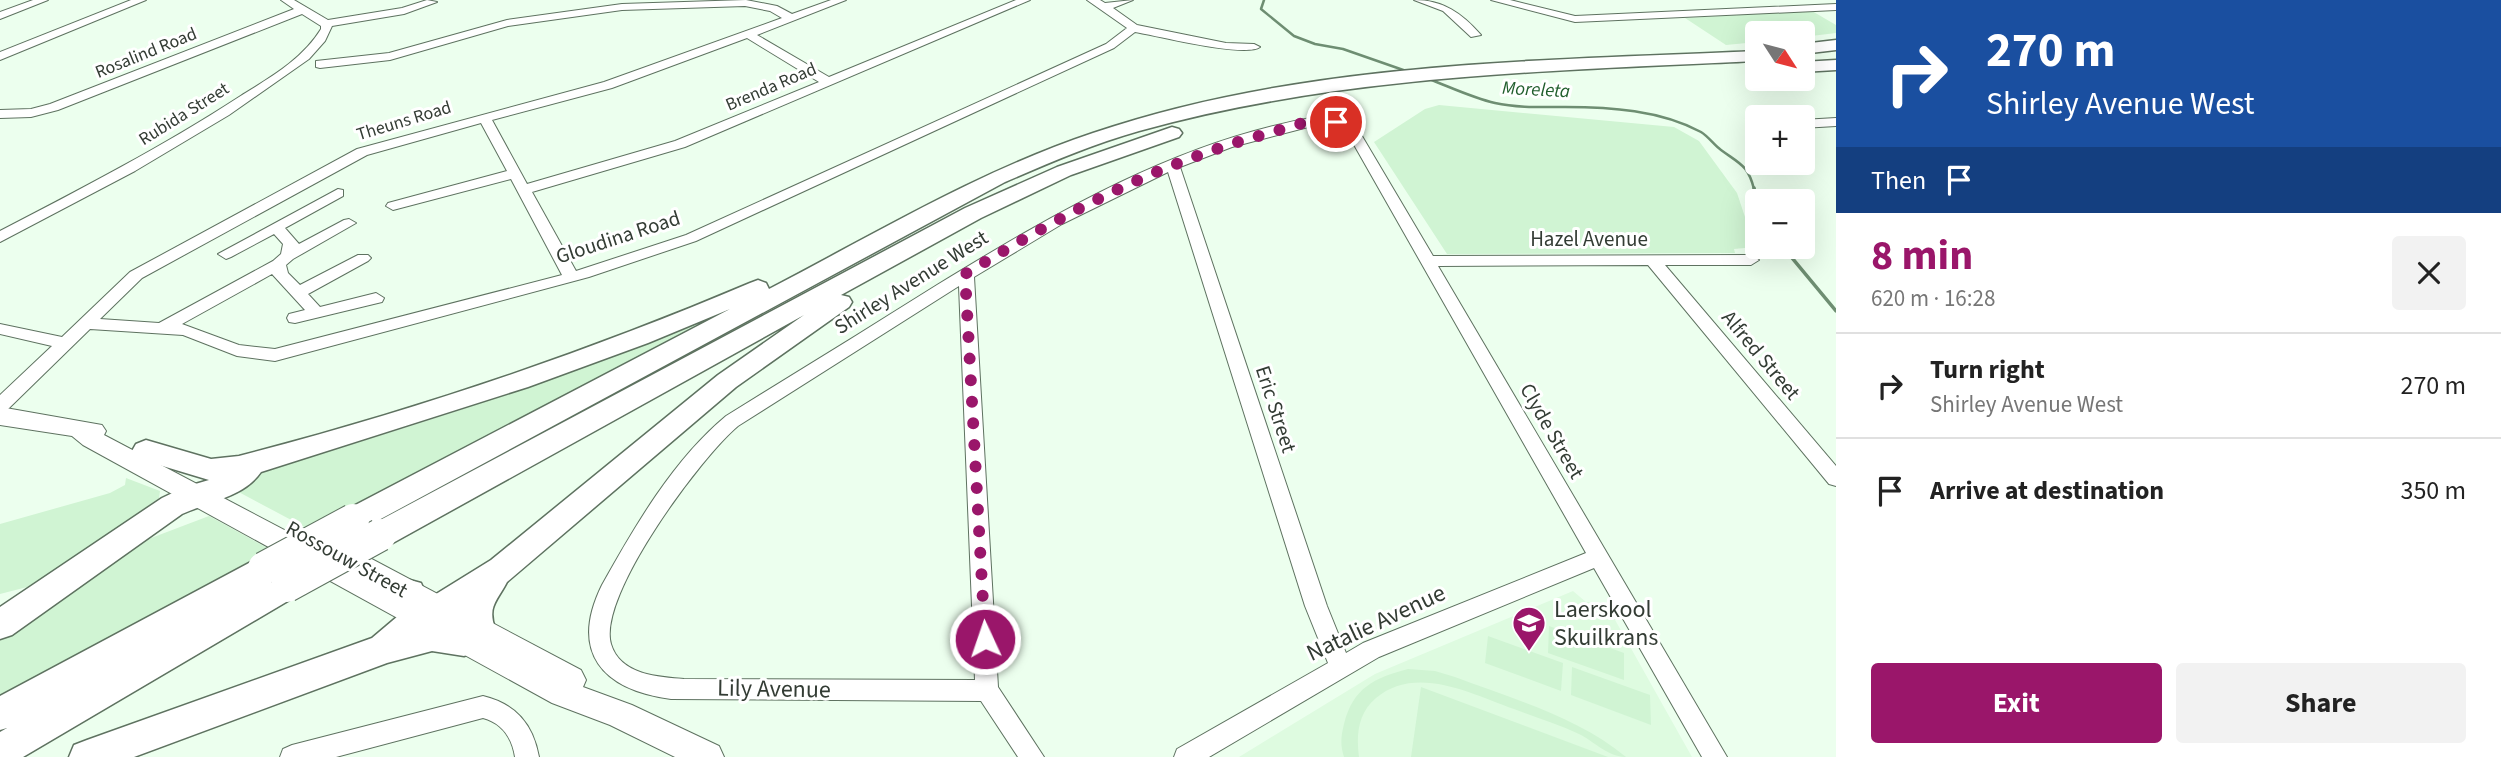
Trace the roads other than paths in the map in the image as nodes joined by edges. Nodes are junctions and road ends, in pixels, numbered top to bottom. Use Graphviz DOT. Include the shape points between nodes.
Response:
graph roads {
  1 [pos="43,0"];
  2 [pos="141,0"];
  3 [pos="286,0"];
  4 [pos="841,0"];
  5 [pos="1025,0"];
  6 [pos="1092,0"];
  7 [pos="1128,0"];
  8 [pos="1419,0"];
  9 [pos="1496,0"];
  10 [pos="1751,0"];
  11 [pos="432,2"];
  12 [pos="1445,3"];
  13 [pos="1103,7"];
  14 [pos="1836,7"];
  15 [pos="302,10"];
  16 [pos="1771,10"];
  17 [pos="0,16"];
  18 [pos="791,18"];
  19 [pos="326,24"];
  20 [pos="71,28"];
  21 [pos="1133,28"];
  22 [pos="84,33"];
  23 [pos="748,34"];
  24 [pos="1475,34"];
  25 [pos="1836,45"];
  26 [pos="1254,47"];
  27 [pos="1815,49"];
  28 [pos="1815,51"];
  29 [pos="1836,52"];
  30 [pos="0,56"];
  31 [pos="1745,56"];
  32 [pos="320,64"];
  33 [pos="1836,67"];
  34 [pos="1815,68"];
  35 [pos="1745,70"];
  36 [pos="828,82"];
  37 [pos="1414,88"];
  38 [pos="0,114"];
  39 [pos="484,117"];
  40 [pos="1836,122"];
  41 [pos="1815,123"];
  42 [pos="1350,128"];
  43 [pos="1172,163"];
  44 [pos="516,173"];
  45 [pos="998,178"];
  46 [pos="524,189"];
  47 [pos="338,193"];
  48 [pos="393,206"];
  49 [pos="973,213"];
  50 [pos="349,223"];
  51 [pos="274,228"];
  52 [pos="0,237"];
  53 [pos="226,254"];
  54 [pos="362,258"];
  55 [pos="283,260"];
  56 [pos="1652,260"];
  57 [pos="1751,260"];
  58 [pos="1428,261"];
  59 [pos="965,274"];
  60 [pos="571,276"];
  61 [pos="298,293"];
  62 [pos="376,298"];
  63 [pos="317,313"];
  64 [pos="295,318"];
  65 [pos="84,323"];
  66 [pos="164,327"];
  67 [pos="0,329"];
  68 [pos="64,343"];
  69 [pos="0,406"];
  70 [pos="0,416"];
  71 [pos="79,429"];
  72 [pos="146,451"];
  73 [pos="274,458"];
  74 [pos="1836,479"];
  75 [pos="197,496"];
  76 [pos="380,536"];
  77 [pos="1599,557"];
  78 [pos="502,569"];
  79 [pos="275,577"];
  80 [pos="423,609"];
  81 [pos="598,623"];
  82 [pos="0,625"];
  83 [pos="472,634"];
  84 [pos="384,649"];
  85 [pos="1342,665"];
  86 [pos="987,690"];
  87 [pos="0,714"];
  88 [pos="0,751"];
  89 [pos="87,757"];
  90 [pos="292,757"];
  91 [pos="527,757"];
  92 [pos="708,757"];
  93 [pos="1032,757"];
  94 [pos="1186,757"];
  95 [pos="1715,757"];
  1 -- 17 [label="street"];
  2 -- 20 [label="street"];
  3 -- 15 [label="street"];
  4 -- 18 [label="street, Theuns Road"];
  5 -- 36 [label="street, Brenda Road"];
  6 -- 13 [label="street"];
  7 -- 13 [label="street"];
  8 -- 12 [label="street"];
  9 -- 16 [label="street" via="1573,19"];
  10 -- 16 [label="street"];
  11 -- 19 [label="street"];
  12 -- 24 [label="street"];
  13 -- 21 [label="street"];
  14 -- 16 [label="street"];
  15 -- 19 [label="street"];
  15 -- 38 [label="street, Rosalind Road" via="54,107"];
  18 -- 23 [label="street, Theuns Road"];
  18 -- 32 [label="street" via="773,8 736,2 622,7 507,23 390,56"];
  19 -- 52 [label="street, Rubida Street" via="327,32 320,41 293,66 177,144"];
  20 -- 22 [label="street"];
  20 -- 30 [label="street"];
  21 -- 26 [label="street"];
  21 -- 60 [label="street, Gloudina Road" via="1102,50 722,226"];
  23 -- 36 [label="street"];
  23 -- 39 [label="street, Theuns Road" via="608,85"];
  25 -- 27 [label="highway"];
  28 -- 29 [label="highway"];
  31 -- 45 [label="highway" via="1434,74 1274,95 1092,139"];
  33 -- 34 [label="highway"];
  35 -- 37 [label="highway"];
  36 -- 46 [label="street, Brenda Road" via="680,144"];
  37 -- 49 [label="highway" via="1325,99 1176,132 1063,171"];
  39 -- 44 [label="street"];
  39 -- 65 [label="street, Theuns Road" via="362,152 136,275"];
  40 -- 41 [label="street"];
  42 -- 43 [label="street, Shirley Avenue West" via="1317,121"];
  42 -- 58 [label="street, Clyde Street"];
  43 -- 59 [label="street, Shirley Avenue West" via="1044,226"];
  43 -- 85 [label="street, Eric Street" via="1316,606 1332,651"];
  44 -- 46 [label="street"];
  44 -- 48 [label="street"];
  45 -- 73 [label="highway" via="656,331 528,378"];
  45 -- 79 [label="highway, bridge" via="353,520"];
  46 -- 60 [label="street"];
  47 -- 51 [label="street"];
  49 -- 76 [label="highway"];
  49 -- 78 [label="highway" via="727,381"];
  50 -- 55 [label="street"];
  51 -- 53 [label="street"];
  51 -- 55 [label="street" via="291,244"];
  54 -- 61 [label="street"];
  55 -- 61 [label="street" via="280,274"];
  55 -- 66 [label="street"];
  56 -- 57 [label="street, Hazel Avenue"];
  56 -- 58 [label="street, Hazel Avenue"];
  56 -- 74 [label="street, Alfred Street"];
  58 -- 77 [label="street, Clyde Street"];
  59 -- 81 [label="street, Shirley Avenue West" via="712,437 607,592"];
  59 -- 86 [label="street"];
  60 -- 66 [label="street, Gloudina Road" via="287,354 237,350"];
  61 -- 63 [label="street"];
  62 -- 63 [label="street"];
  63 -- 64 [label="street"];
  65 -- 66 [label="street, Gloudina Road"];
  65 -- 68 [label="street, Theuns Road"];
  67 -- 68 [label="street"];
  68 -- 69 [label="street, Theuns Road"];
  70 -- 71 [label="main road, Rossouw Street"];
  71 -- 72 [label="main road, Rossouw Street" via="103,433"];
  71 -- 75 [label="main road, Rossouw Street"];
  72 -- 73 [label="highway" via="211,470"];
  72 -- 75 [label="main road, Rossouw Street"];
  73 -- 75 [label="highway"];
  75 -- 80 [label="main road, Rossouw Street"];
  75 -- 82 [label="highway"];
  76 -- 79 [label="highway, bridge"];
  77 -- 85 [label="street, Natalie Avenue" via="1407,633"];
  77 -- 95 [label="street, Clyde Street"];
  78 -- 80 [label="highway"];
  78 -- 83 [label="highway" via="478,599"];
  79 -- 87 [label="highway"];
  79 -- 88 [label="highway"];
  80 -- 83 [label="main road, Rossouw Street"];
  80 -- 84 [label="highway"];
  81 -- 86 [label="street, Lily Avenue" via="601,646 613,666 629,678 660,688"];
  83 -- 84 [label="highway" via="432,637"];
  83 -- 92 [label="main road, Rossouw Street" via="576,699"];
  84 -- 89 [label="highway"];
  85 -- 94 [label="street, Natalie Avenue"];
  86 -- 93 [label="street"];
  90 -- 91 [label="street" via="472,709 494,709 507,717 523,738"];
}
